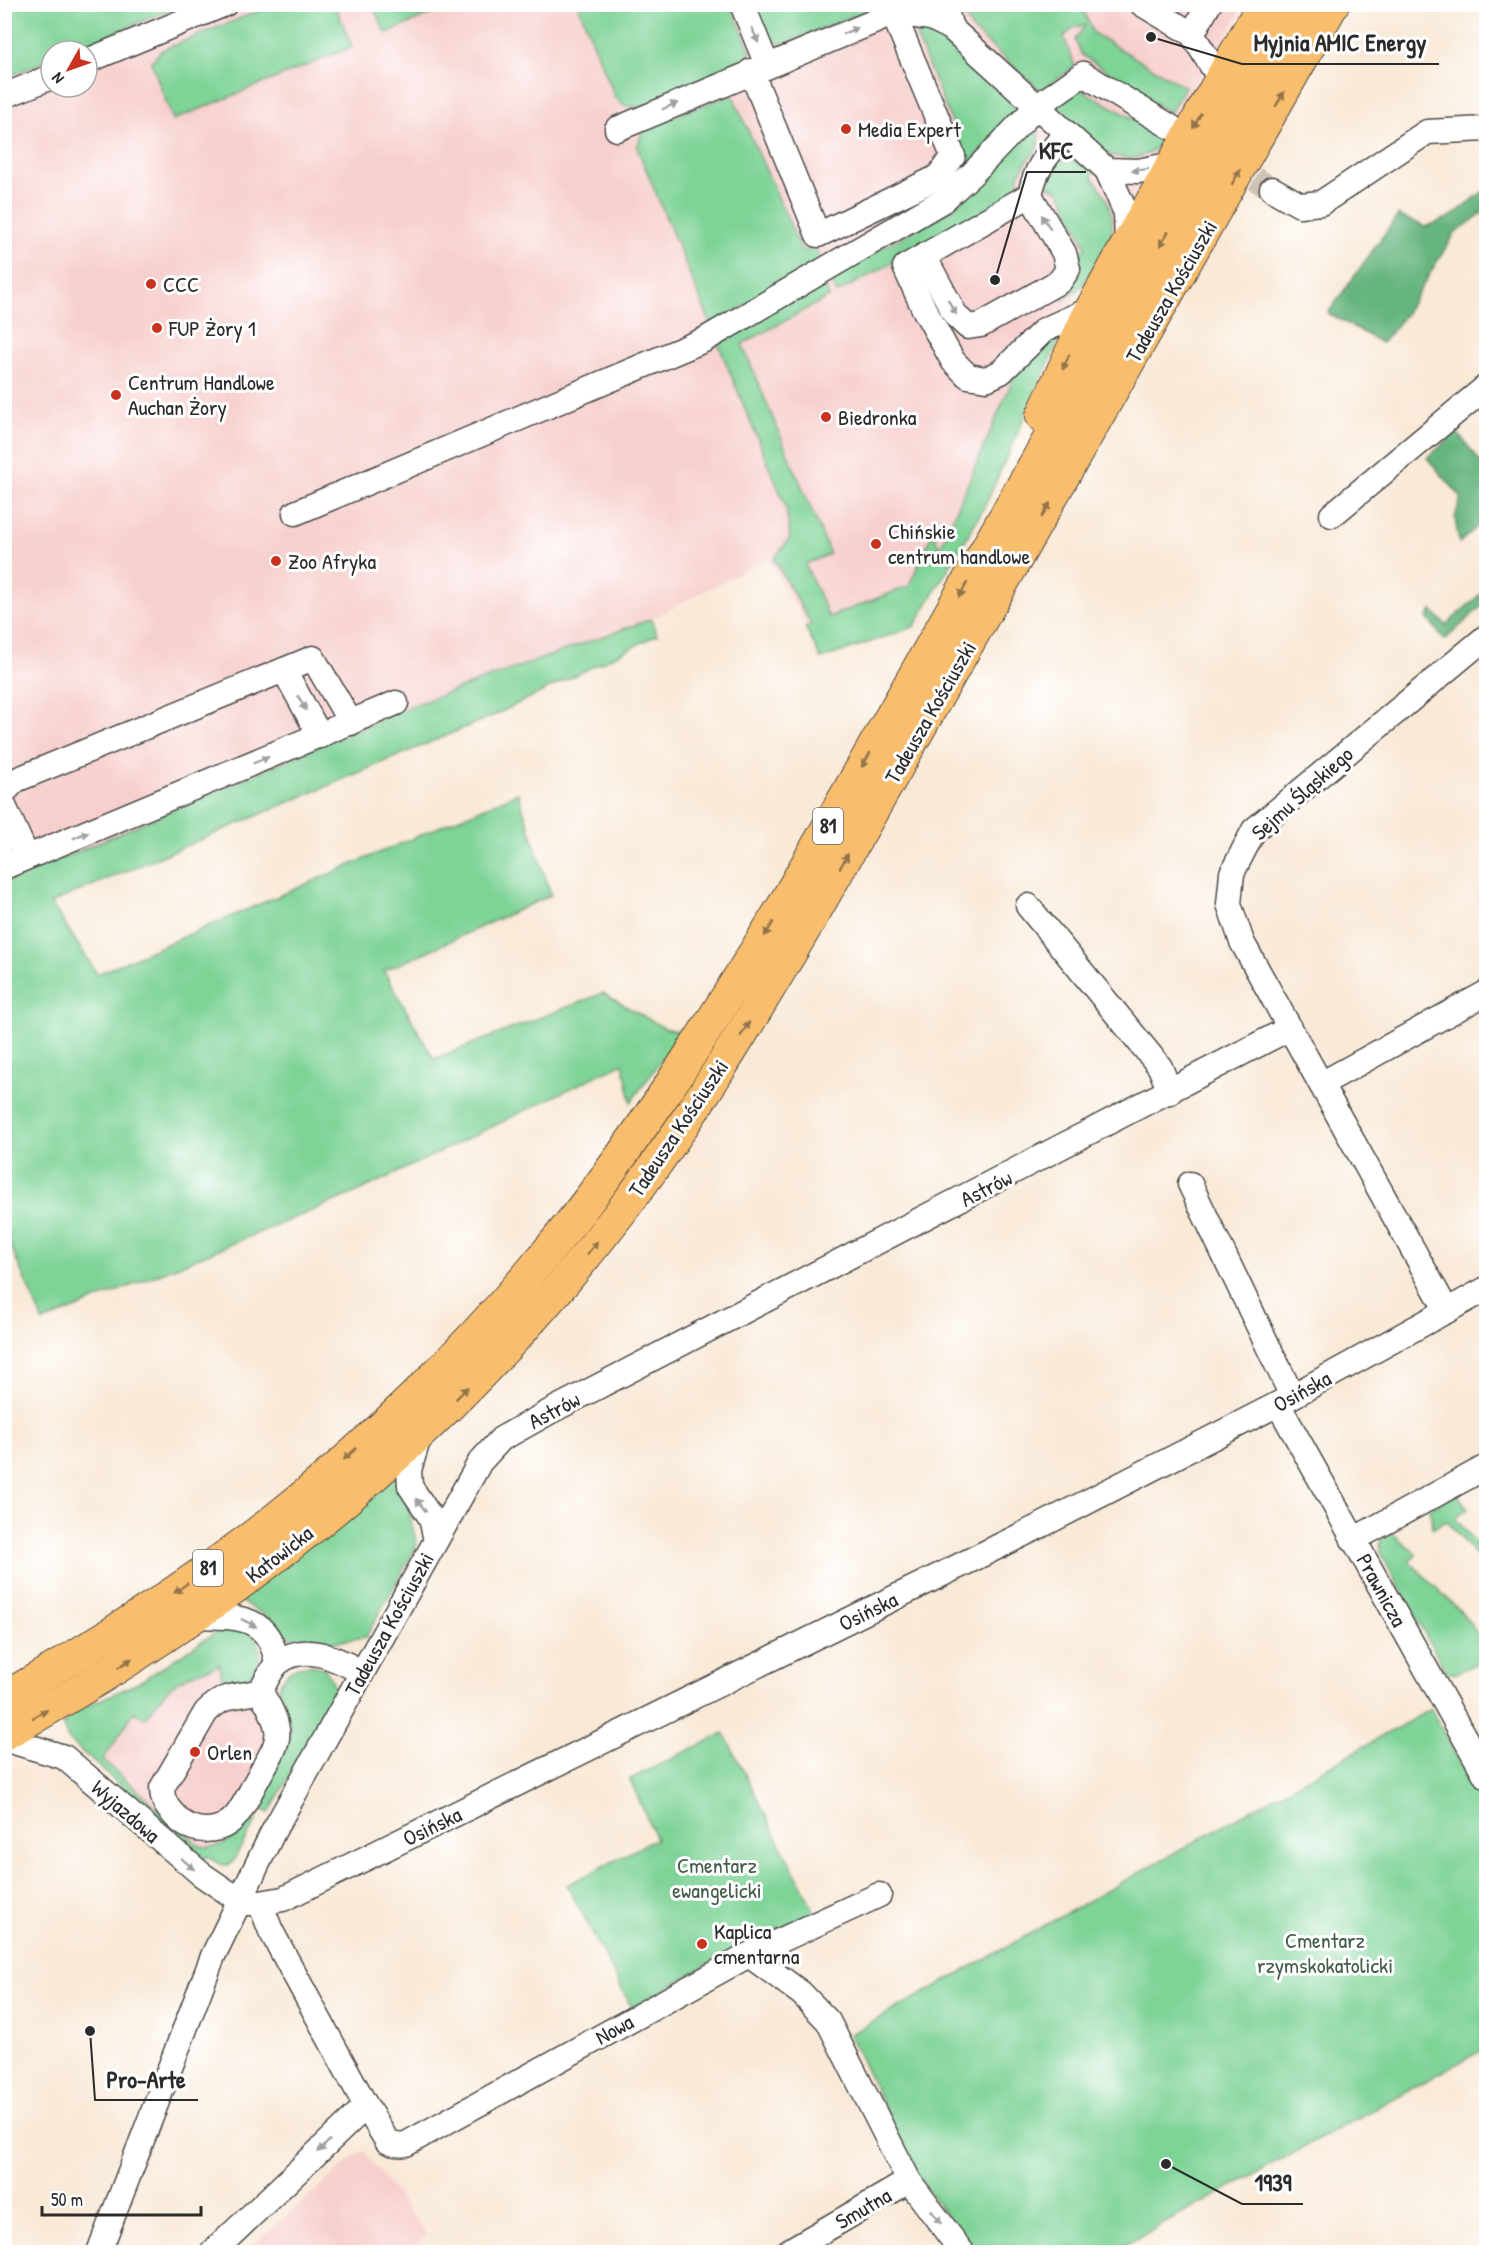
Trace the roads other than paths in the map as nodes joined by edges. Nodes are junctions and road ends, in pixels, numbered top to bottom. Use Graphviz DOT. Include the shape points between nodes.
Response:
graph roads {
  1 [pos="225,4"];
  2 [pos="742,4"];
  3 [pos="1142,4"];
  4 [pos="1209,4"];
  5 [pos="1263,4"];
  6 [pos="1297,4"];
  7 [pos="1333,4"];
  8 [pos="904,9"];
  9 [pos="950,16"];
  10 [pos="1192,34"];
  11 [pos="99,56"];
  12 [pos="759,68"];
  13 [pos="1220,79"];
  14 [pos="39,81"];
  15 [pos="4,96"];
  16 [pos="1036,107"];
  17 [pos="1171,127"];
  18 [pos="617,129"];
  19 [pos="1486,129"];
  20 [pos="1065,134"];
  21 [pos="1173,164"];
  22 [pos="1107,170"];
  23 [pos="1272,189"];
  24 [pos="1030,195"];
  25 [pos="1127,246"];
  26 [pos="924,256"];
  27 [pos="1091,309"];
  28 [pos="1486,387"];
  29 [pos="296,513"];
  30 [pos="1332,515"];
  31 [pos="1004,519"];
  32 [pos="1486,638"];
  33 [pos="284,670"];
  34 [pos="396,703"];
  35 [pos="351,723"];
  36 [pos="320,736"];
  37 [pos="4,792"];
  38 [pos="4,806"];
  39 [pos="27,857"];
  40 [pos="4,867"];
  41 [pos="1028,906"];
  42 [pos="1486,993"];
  43 [pos="1290,1028"];
  44 [pos="1321,1084"];
  45 [pos="1170,1092"];
  46 [pos="1190,1184"];
  47 [pos="1486,1289"];
  48 [pos="1447,1311"];
  49 [pos="1285,1400"];
  50 [pos="393,1415"];
  51 [pos="420,1434"];
  52 [pos="1486,1467"];
  53 [pos="436,1540"];
  54 [pos="1353,1540"];
  55 [pos="198,1616"];
  56 [pos="277,1663"];
  57 [pos="362,1672"];
  58 [pos="260,1691"];
  59 [pos="4,1698"];
  60 [pos="4,1734"];
  61 [pos="4,1739"];
  62 [pos="1486,1776"];
  63 [pos="879,1895"];
  64 [pos="250,1902"];
  65 [pos="749,1955"];
  66 [pos="366,2106"];
  67 [pos="909,2181"];
  68 [pos="98,2251"];
  69 [pos="213,2253"];
  70 [pos="786,2253"];
  71 [pos="962,2253"];
  1 -- 11 [label="street"];
  2 -- 12 [label="street, one-way"];
  3 -- 10 [label="street"];
  4 -- 10 [label="street"];
  5 -- 13 [label="main road"];
  6 -- 31 [label="main road, Tadeusza Kościuszki / 81, one-way"];
  51 -- 7 [label="main road, Tadeusza Kościuszki / 81, one-way" via="526,1325 592,1248 684,1125 733,1049 828,890"];
  8 -- 9 [label="street" via="931,18"];
  12 -- 8 [label="street, one-way"];
  8 -- 12 [label="street" via="953,156 938,177 818,235"];
  9 -- 16 [label="street"];
  10 -- 13 [label="street"];
  18 -- 12 [label="street, one-way"];
  13 -- 21 [label="main road, one-way"];
  14 -- 15 [label="street"];
  16 -- 17 [label="street" via="1083,74"];
  16 -- 20 [label="street"];
  16 -- 29 [label="street" via="942,201 704,340"];
  19 -- 23 [label="street" via="1427,132 1321,203 1300,205"];
  20 -- 22 [label="street"];
  20 -- 24 [label="street" via="1034,176"];
  21 -- 22 [label="street, one-way" via="1138,171"];
  21 -- 25 [label="main road"];
  22 -- 25 [label="street" via="1126,213"];
  24 -- 26 [label="street"];
  26 -- 24 [label="street, one-way" via="956,316 968,327 981,325 1060,281 1068,269 1064,253"];
  25 -- 27 [label="main road"];
  26 -- 27 [label="street" via="905,267 953,361 968,376 986,379 1000,372 1044,330"];
  27 -- 31 [label="main road, one-way" via="1024,455"];
  28 -- 30 [label="street"];
  31 -- 50 [label="main road, Tadeusza Kościuszki / 81, one-way" via="783,906 660,1102 544,1257 448,1363"];
  32 -- 43 [label="street, Sejmu Śląskiego" via="1254,830 1241,853 1232,873 1229,903 1242,942"];
  33 -- 35 [label="street" via="312,658"];
  33 -- 36 [label="street, one-way"];
  33 -- 37 [label="street" via="16,780"];
  34 -- 35 [label="street"];
  35 -- 36 [label="street"];
  39 -- 36 [label="street, one-way"];
  38 -- 39 [label="street"];
  39 -- 40 [label="street"];
  41 -- 45 [label="street" via="1160,1066"];
  42 -- 44 [label="street"];
  43 -- 44 [label="street"];
  43 -- 45 [label="street, Astrów"];
  44 -- 48 [label="street"];
  45 -- 53 [label="street, Astrów" via="510,1433 480,1462"];
  46 -- 49 [label="street, Prawnicza"];
  47 -- 48 [label="street, Osińska"];
  48 -- 49 [label="street, Osińska"];
  49 -- 54 [label="street, Prawnicza"];
  49 -- 64 [label="street, Osińska" via="1044,1524 312,1885 283,1899"];
  50 -- 59 [label="main road, Katowicka / 81, one-way" via="269,1523 185,1585"];
  53 -- 51 [label="street, Tadeusza Kościuszki, one-way" via="431,1518 410,1486 410,1470"];
  51 -- 55 [label="main road, Katowicka / 81" via="289,1548"];
  52 -- 54 [label="street"];
  53 -- 57 [label="street, Tadeusza Kościuszki"];
  54 -- 62 [label="street, Prawnicza"];
  55 -- 56 [label="street, one-way" via="246,1619 270,1641"];
  60 -- 55 [label="main road, Katowicka / 81, one-way" via="75,1695"];
  56 -- 57 [label="street" via="293,1654 312,1652"];
  56 -- 58 [label="street"];
  57 -- 64 [label="street, Tadeusza Kościuszki" via="273,1832"];
  58 -- 58 [label="street" via="229,1696 206,1712 162,1788 162,1800 183,1824 208,1830 224,1826 235,1817 276,1746 278,1731"];
  61 -- 64 [label="street, Wyjazdowa, one-way" via="64,1757 201,1875"];
  63 -- 65 [label="street"];
  64 -- 66 [label="street, Nowa" via="271,1931"];
  64 -- 68 [label="street, Tadeusza Kościuszki" via="213,1956"];
  65 -- 66 [label="street, Nowa" via="406,2144 387,2141"];
  65 -- 67 [label="street" via="801,1993 828,2021"];
  66 -- 69 [label="street, one-way"];
  67 -- 70 [label="street, Smutna"];
  67 -- 71 [label="street, one-way"];
}
